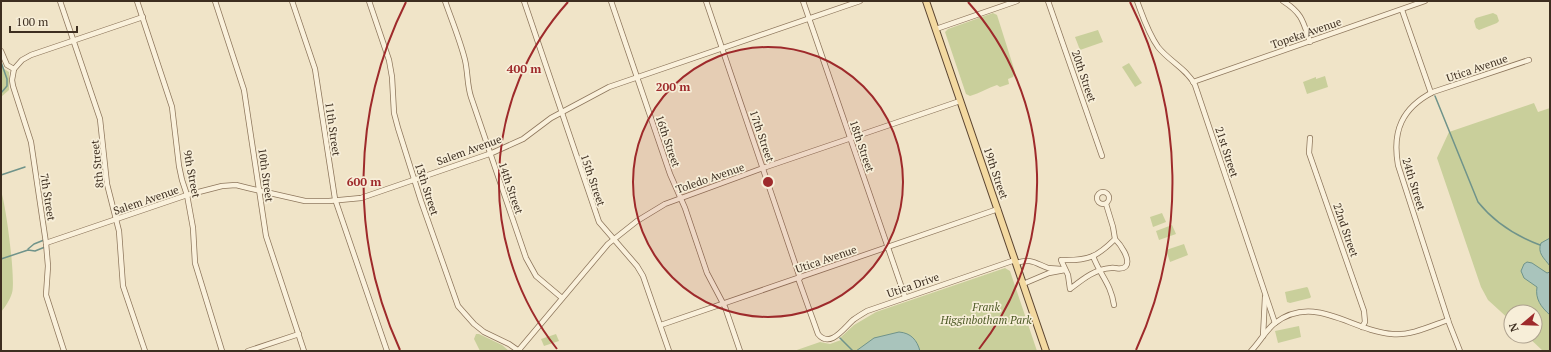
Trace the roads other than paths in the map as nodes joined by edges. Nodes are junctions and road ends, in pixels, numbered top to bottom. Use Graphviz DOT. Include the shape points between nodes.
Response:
graph roads {
  1 [pos="60,1"];
  2 [pos="137,1"];
  3 [pos="215,1"];
  4 [pos="292,1"];
  5 [pos="369,1"];
  6 [pos="445,1"];
  7 [pos="524,1"];
  8 [pos="611,1"];
  9 [pos="706,1"];
  10 [pos="803,1"];
  11 [pos="860,1"];
  12 [pos="926,1"];
  13 [pos="1017,1"];
  14 [pos="1048,1"];
  15 [pos="1137,1"];
  16 [pos="1283,1"];
  17 [pos="1425,1"];
  18 [pos="1402,10"];
  19 [pos="143,17"];
  20 [pos="809,18"];
  21 [pos="936,29"];
  22 [pos="74,40"];
  23 [pos="1310,42"];
  24 [pos="722,48"];
  25 [pos="1,51"];
  26 [pos="1529,60"];
  27 [pos="14,69"];
  28 [pos="637,77"];
  29 [pos="1193,82"];
  30 [pos="1431,93"];
  31 [pos="960,101"];
  32 [pos="560,112"];
  33 [pos="1310,138"];
  34 [pos="850,139"];
  35 [pos="490,154"];
  36 [pos="1102,156"];
  37 [pos="763,168"];
  38 [pos="414,180"];
  39 [pos="259,190"];
  40 [pos="187,195"];
  41 [pos="680,198"];
  42 [pos="336,201"];
  43 [pos="1106,204"];
  44 [pos="998,209"];
  45 [pos="116,219"];
  46 [pos="1115,239"];
  47 [pos="613,240"];
  48 [pos="46,243"];
  49 [pos="888,247"];
  50 [pos="1093,256"];
  51 [pos="1016,262"];
  52 [pos="1065,270"];
  53 [pos="1100,271"];
  54 [pos="799,278"];
  55 [pos="1023,284"];
  56 [pos="1266,293"];
  57 [pos="905,297"];
  58 [pos="562,298"];
  59 [pos="723,304"];
  60 [pos="1114,305"];
  61 [pos="1448,320"];
  62 [pos="1275,323"];
  63 [pos="661,325"];
  64 [pos="1362,327"];
  65 [pos="298,334"];
  66 [pos="1263,337"];
  67 [pos="824,339"];
  68 [pos="1257,345"];
  69 [pos="64,351"];
  70 [pos="145,351"];
  71 [pos="222,351"];
  72 [pos="248,351"];
  73 [pos="304,351"];
  74 [pos="387,351"];
  75 [pos="518,351"];
  76 [pos="669,351"];
  77 [pos="740,351"];
  78 [pos="1046,351"];
  79 [pos="1251,351"];
  80 [pos="1255,351"];
  81 [pos="1460,351"];
  1 -- 22 [label="street, 8th Street"];
  2 -- 19 [label="street, 9th Street"];
  3 -- 39 [label="street, 10th Street" via="244,90"];
  4 -- 42 [label="street, 11th Street" via="315,69"];
  5 -- 38 [label="street, 13th Street" via="389,60 394,113"];
  6 -- 35 [label="street, 14th Street" via="465,61 468,87"];
  7 -- 32 [label="street, 15th Street"];
  8 -- 28 [label="street, 16th Street"];
  9 -- 24 [label="street, 17th Street"];
  10 -- 20 [label="street, 18th Street"];
  11 -- 20 [label="street, Salem Avenue"];
  12 -- 21 [label="main road, 19th Street"];
  13 -- 21 [label="street"];
  14 -- 36 [label="street, 20th Street"];
  15 -- 29 [label="street, 21st Street" via="1146,26 1159,47"];
  16 -- 23 [label="street" via="1299,13"];
  17 -- 18 [label="street, Topeka Avenue"];
  18 -- 23 [label="street, Topeka Avenue"];
  18 -- 30 [label="street"];
  19 -- 22 [label="street"];
  19 -- 40 [label="street, 9th Street" via="172,107 179,166"];
  20 -- 24 [label="street, Salem Avenue"];
  20 -- 34 [label="street, 18th Street"];
  21 -- 31 [label="main road, 19th Street"];
  22 -- 27 [label="street" via="31,55"];
  22 -- 45 [label="street, 8th Street" via="100,119 107,184"];
  23 -- 29 [label="street, Topeka Avenue"];
  24 -- 28 [label="street, Salem Avenue"];
  24 -- 37 [label="street, 17th Street"];
  25 -- 27 [label="street" via="7,65"];
  26 -- 30 [label="street, Utica Avenue"];
  27 -- 48 [label="street, 7th Street" via="12,86 29,136"];
  28 -- 32 [label="street, Salem Avenue" via="596,93"];
  28 -- 41 [label="street, 16th Street"];
  29 -- 56 [label="street, 21st Street"];
  30 -- 61 [label="street, 24th Street" via="1408,111 1401,123 1395,151"];
  31 -- 34 [label="street, Toledo Avenue"];
  31 -- 44 [label="main road, 19th Street"];
  32 -- 35 [label="street, Salem Avenue" via="523,139"];
  32 -- 47 [label="street, 15th Street" via="599,222"];
  33 -- 64 [label="street, 22nd Street" via="1309,153 1364,311 1365,322"];
  34 -- 37 [label="street, Toledo Avenue"];
  34 -- 49 [label="street, 18th Street"];
  35 -- 38 [label="street, Salem Avenue"];
  35 -- 58 [label="street, 14th Street" via="530,268 544,284"];
  37 -- 41 [label="street, Toledo Avenue"];
  37 -- 54 [label="street, 17th Street"];
  38 -- 42 [label="street, Salem Avenue" via="360,198"];
  38 -- 75 [label="street, 13th Street" via="458,306 484,332"];
  39 -- 40 [label="street, Salem Avenue" via="236,185"];
  39 -- 42 [label="street, Salem Avenue" via="305,201"];
  39 -- 65 [label="street, 10th Street" via="266,236"];
  40 -- 45 [label="street, Salem Avenue"];
  40 -- 71 [label="street, 9th Street" via="198,277"];
  41 -- 47 [label="street, Toledo Avenue" via="643,217"];
  41 -- 59 [label="street, 16th Street" via="707,273"];
  42 -- 74 [label="street, 11th Street"];
  43 -- 46 [label="street"];
  44 -- 49 [label="street, Utica Avenue"];
  44 -- 51 [label="main road, 19th Street"];
  45 -- 48 [label="street, Salem Avenue"];
  45 -- 70 [label="street, 8th Street" via="122,286"];
  46 -- 50 [label="street"];
  46 -- 53 [label="street" via="1124,253 1126,266 1122,269"];
  47 -- 58 [label="street, Toledo Avenue"];
  47 -- 63 [label="street, 15th Street" via="643,276"];
  48 -- 69 [label="street, 7th Street" via="46,295"];
  49 -- 54 [label="street, Utica Avenue"];
  49 -- 57 [label="street, 18th Street"];
  50 -- 52 [label="street" via="1061,260"];
  50 -- 53 [label="street"];
  51 -- 52 [label="street, Utica Drive" via="1025,260"];
  51 -- 55 [label="main road, 19th Street"];
  51 -- 57 [label="street, Utica Drive"];
  52 -- 53 [label="street" via="1070,288"];
  52 -- 55 [label="street" via="1049,273"];
  53 -- 60 [label="street" via="1111,289"];
  54 -- 59 [label="street, Utica Avenue"];
  54 -- 67 [label="street, 17th Street" via="817,333"];
  55 -- 78 [label="main road, 19th Street"];
  56 -- 62 [label="street, 21st Street"];
  56 -- 66 [label="street"];
  57 -- 67 [label="street, Utica Drive" via="867,311 834,337"];
  58 -- 75 [label="street, Toledo Avenue"];
  59 -- 63 [label="street, Utica Avenue"];
  59 -- 77 [label="street, 16th Street"];
  61 -- 64 [label="street" via="1394,335"];
  61 -- 81 [label="street, 24th Street"];
  62 -- 64 [label="street" via="1292,314 1306,311 1322,313"];
  62 -- 66 [label="street"];
  63 -- 76 [label="street, 15th Street"];
  65 -- 72 [label="street"];
  65 -- 73 [label="street, 10th Street"];
  66 -- 68 [label="street"];
  68 -- 79 [label="street"];
  68 -- 80 [label="street"];
}
